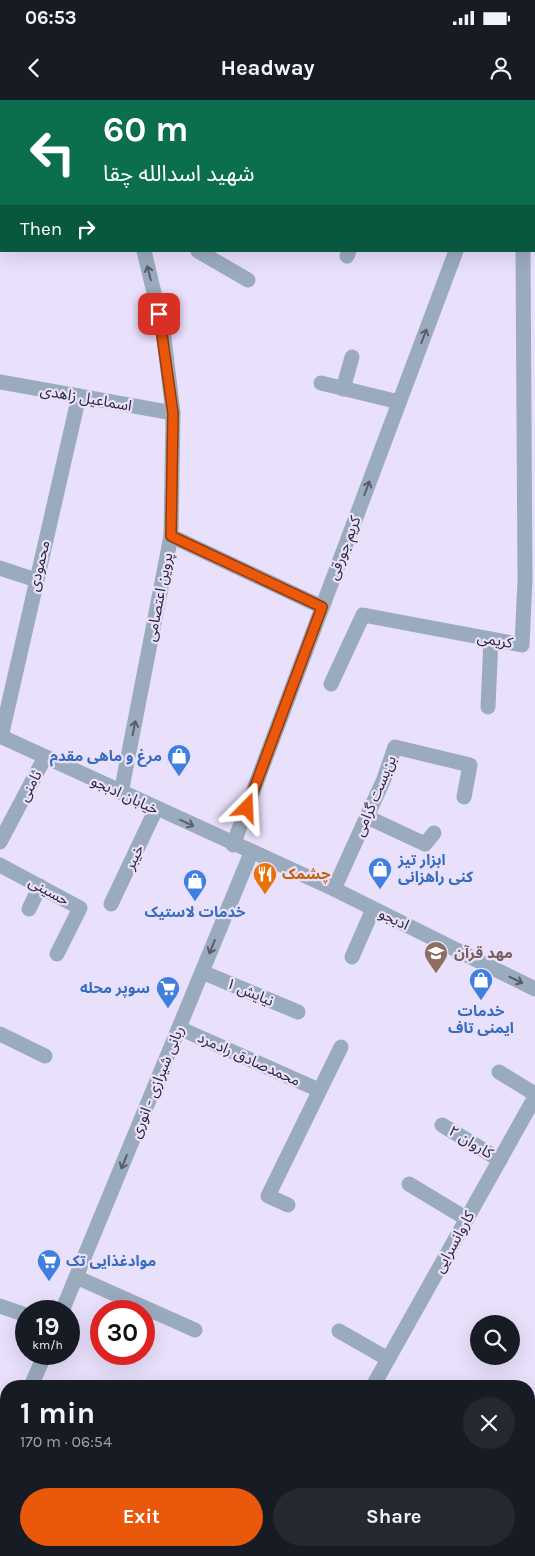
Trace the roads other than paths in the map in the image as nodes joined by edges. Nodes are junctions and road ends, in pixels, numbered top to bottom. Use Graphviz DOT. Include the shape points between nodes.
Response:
graph roads {
  1 [pos="144,252"];
  2 [pos="200,252"];
  3 [pos="456,252"];
  4 [pos="523,252"];
  5 [pos="248,280"];
  6 [pos="352,357"];
  7 [pos="0,382"];
  8 [pos="321,384"];
  9 [pos="344,389"];
  10 [pos="79,396"];
  11 [pos="399,402"];
  12 [pos="173,413"];
  13 [pos="171,536"];
  14 [pos="0,568"];
  15 [pos="36,580"];
  16 [pos="530,580"];
  17 [pos="322,607"];
  18 [pos="491,639"];
  19 [pos="331,684"];
  20 [pos="488,707"];
  21 [pos="0,737"];
  22 [pos="45,757"];
  23 [pos="121,792"];
  24 [pos="464,797"];
  25 [pos="156,809"];
  26 [pos="367,817"];
  27 [pos="434,833"];
  28 [pos="0,842"];
  29 [pos="233,845"];
  30 [pos="251,853"];
  31 [pos="0,865"];
  32 [pos="40,886"];
  33 [pos="334,889"];
  34 [pos="111,904"];
  35 [pos="29,909"];
  36 [pos="373,909"];
  37 [pos="57,954"];
  38 [pos="352,957"];
  39 [pos="202,972"];
  40 [pos="535,989"];
  41 [pos="298,1012"];
  42 [pos="179,1028"];
  43 [pos="0,1034"];
  44 [pos="341,1047"];
  45 [pos="45,1056"];
  46 [pos="499,1072"];
  47 [pos="319,1090"];
  48 [pos="535,1096"];
  49 [pos="442,1125"];
  50 [pos="500,1160"];
  51 [pos="409,1184"];
  52 [pos="288,1205"];
  53 [pos="467,1219"];
  54 [pos="76,1277"];
  55 [pos="67,1300"];
  56 [pos="0,1306"];
  57 [pos="15,1311"];
  58 [pos="195,1330"];
  59 [pos="339,1331"];
  60 [pos="388,1359"];
  61 [pos="40,1365"];
  62 [pos="34,1380"];
  63 [pos="376,1380"];
  12 -- 1 [label="street, پروین اعتصامی, one-way" via="163,330"];
  2 -- 5 [label="street"];
  11 -- 3 [label="street, کریم جورقی, one-way"];
  4 -- 16 [label="street, کریمی"];
  6 -- 9 [label="street"];
  7 -- 10 [label="street, اسماعیل زاهدی"];
  8 -- 9 [label="street"];
  9 -- 11 [label="street"];
  10 -- 12 [label="street, اسماعیل زاهدی"];
  10 -- 15 [label="street, محمودی"];
  17 -- 11 [label="street, کریم جورقی, one-way"];
  12 -- 13 [label="street, پروین اعتصامی"];
  13 -- 17 [label="street"];
  23 -- 13 [label="street, پروین اعتصامی, one-way"];
  14 -- 15 [label="street"];
  15 -- 21 [label="street, محمودی"];
  16 -- 18 [label="street, کریمی" via="522,645"];
  17 -- 29 [label="street, کریم جورقی"];
  18 -- 19 [label="street, کریمی" via="363,615"];
  18 -- 20 [label="street"];
  21 -- 22 [label="street, خیابان ادبجو"];
  22 -- 23 [label="street, خیابان ادبجو"];
  22 -- 28 [label="street, ثامنی"];
  23 -- 25 [label="street, خیابان ادبجو"];
  24 -- 26 [label="street, بن‌بست گرامی" via="470,765 395,747"];
  25 -- 29 [label="street, خیابان ادبجو, one-way"];
  25 -- 34 [label="street, خیبر"];
  26 -- 27 [label="street" via="425,844"];
  26 -- 33 [label="street, بن‌بست گرامی"];
  29 -- 30 [label="street, خیابان ادبجو"];
  30 -- 33 [label="street, ادبجو"];
  30 -- 39 [label="street, ربانی شیرازی - انوری, one-way"];
  31 -- 32 [label="street, حسینی"];
  32 -- 35 [label="street"];
  32 -- 37 [label="street, حسینی" via="80,908"];
  33 -- 36 [label="street, ادبجو"];
  36 -- 38 [label="street"];
  36 -- 40 [label="street, ادبجو, one-way"];
  39 -- 41 [label="street, نیایش ۱"];
  39 -- 42 [label="street, ربانی شیرازی - انوری"];
  42 -- 47 [label="street, محمدصادق رادمرد"];
  42 -- 54 [label="street, ربانی شیرازی - انوری, one-way"];
  43 -- 45 [label="street"];
  44 -- 47 [label="street"];
  46 -- 48 [label="street"];
  47 -- 52 [label="street" via="268,1196"];
  48 -- 50 [label="street, کاروانسرایی"];
  49 -- 50 [label="street, کاروان ۲"];
  50 -- 53 [label="street, کاروانسرایی"];
  51 -- 53 [label="street"];
  53 -- 60 [label="street, کاروانسرایی"];
  54 -- 55 [label="street, ربانی شیرازی - انوری"];
  54 -- 58 [label="street"];
  56 -- 57 [label="street"];
  59 -- 60 [label="street"];
  60 -- 63 [label="street, کاروانسرایی"];
  61 -- 62 [label="street"];
}
